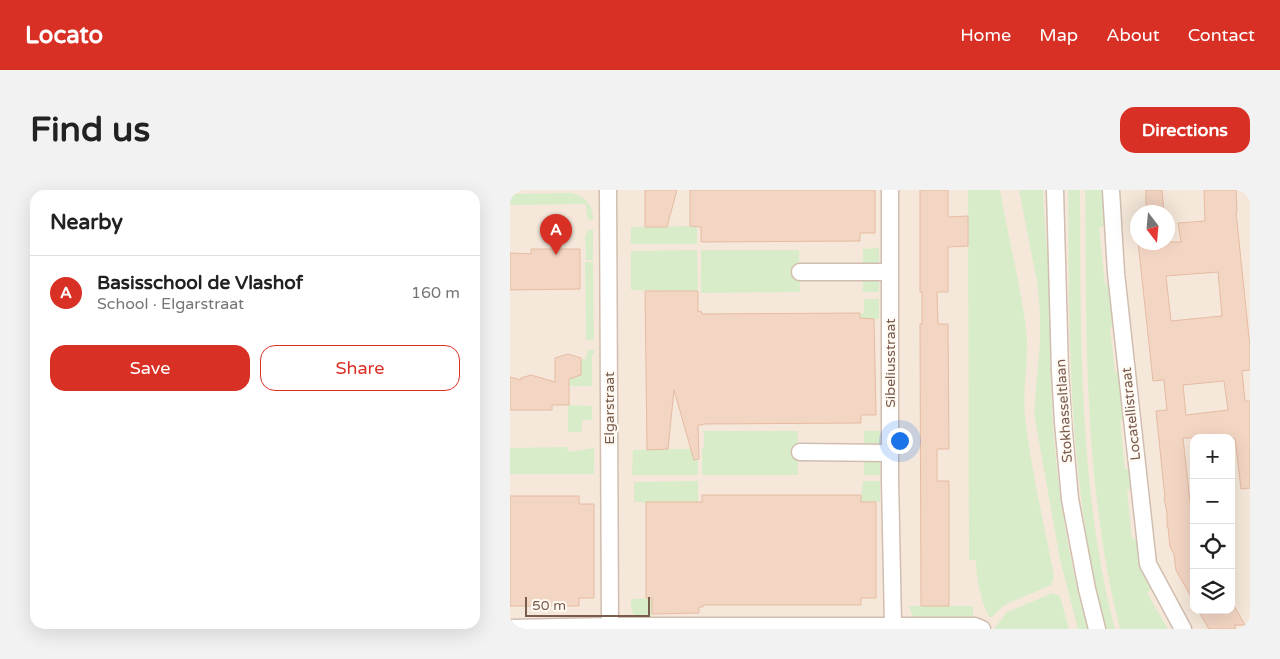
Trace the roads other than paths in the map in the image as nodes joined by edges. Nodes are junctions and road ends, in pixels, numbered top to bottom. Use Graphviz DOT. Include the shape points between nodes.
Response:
graph roads {
  1 [pos="608,190"];
  2 [pos="890,190"];
  3 [pos="1055,190"];
  4 [pos="1111,190"];
  5 [pos="800,272"];
  6 [pos="890,272"];
  7 [pos="800,452"];
  8 [pos="890,453"];
  9 [pos="893,625"];
  10 [pos="610,626"];
  11 [pos="510,628"];
  12 [pos="569,628"];
  13 [pos="982,629"];
  14 [pos="1097,629"];
  15 [pos="1183,629"];
  1 -- 10 [label="street, Elgarstraat"];
  2 -- 6 [label="street, Sibeliusstraat"];
  3 -- 14 [label="street, Stokhasseltlaan" via="1061,379 1070,499"];
  4 -- 15 [label="street, Locatellistraat" via="1116,273 1148,564"];
  5 -- 6 [label="street"];
  6 -- 8 [label="street, Sibeliusstraat"];
  7 -- 8 [label="street"];
  8 -- 9 [label="street, Sibeliusstraat"];
  9 -- 10 [label="street"];
  9 -- 13 [label="street" via="975,626"];
  10 -- 12 [label="street"];
  11 -- 12 [label="street"];
}
